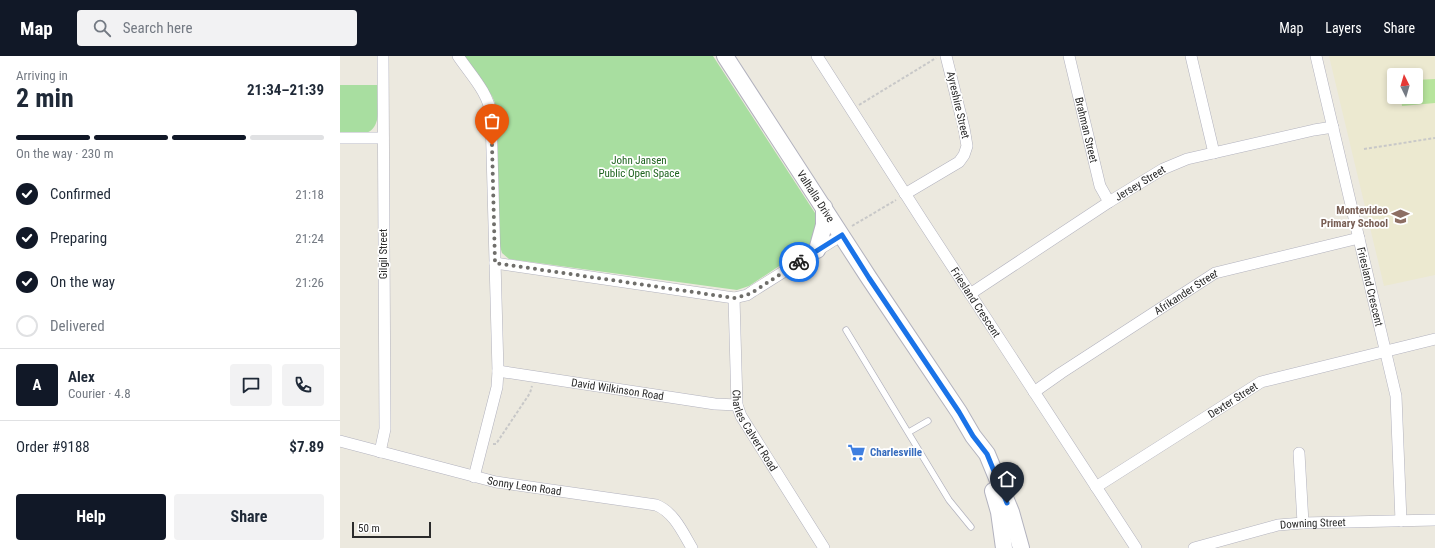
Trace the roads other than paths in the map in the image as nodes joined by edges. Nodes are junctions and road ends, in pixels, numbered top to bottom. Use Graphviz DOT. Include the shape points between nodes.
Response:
graph roads {
  1 [pos="383,56"];
  2 [pos="458,56"];
  3 [pos="725,56"];
  4 [pos="817,56"];
  5 [pos="946,56"];
  6 [pos="1069,56"];
  7 [pos="1191,56"];
  8 [pos="1316,56"];
  9 [pos="1333,127"];
  10 [pos="340,138"];
  11 [pos="383,138"];
  12 [pos="1214,153"];
  13 [pos="905,194"];
  14 [pos="1109,202"];
  15 [pos="824,207"];
  16 [pos="847,231"];
  17 [pos="1359,238"];
  18 [pos="818,250"];
  19 [pos="495,263"];
  20 [pos="970,294"];
  21 [pos="734,298"];
  22 [pos="846,330"];
  23 [pos="1435,340"];
  24 [pos="1386,351"];
  25 [pos="498,371"];
  26 [pos="1034,392"];
  27 [pos="737,405"];
  28 [pos="928,421"];
  29 [pos="909,432"];
  30 [pos="973,436"];
  31 [pos="340,441"];
  32 [pos="380,452"];
  33 [pos="1299,453"];
  34 [pos="474,477"];
  35 [pos="1096,487"];
  36 [pos="1435,520"];
  37 [pos="1401,521"];
  38 [pos="1303,523"];
  39 [pos="971,527"];
  40 [pos="1223,544"];
  41 [pos="692,548"];
  42 [pos="824,548"];
  43 [pos="1004,548"];
  44 [pos="1021,548"];
  45 [pos="1136,548"];
  46 [pos="1194,548"];
  1 -- 11 [label="street, Gilgil Street"];
  2 -- 19 [label="street" via="486,97 490,108"];
  3 -- 15 [label="main road, Valhalla Drive"];
  4 -- 13 [label="street, Friesland Crescent"];
  5 -- 13 [label="street, Ayreshire Street" via="967,146 959,162"];
  6 -- 14 [label="street, Brahman Street" via="1100,186"];
  7 -- 12 [label="street"];
  8 -- 9 [label="street, Friesland Crescent"];
  9 -- 12 [label="street, Jersey Street"];
  9 -- 17 [label="street, Friesland Crescent"];
  10 -- 11 [label="street"];
  11 -- 32 [label="street, Gilgil Street" via="384,429"];
  12 -- 14 [label="street, Jersey Street" via="1163,168"];
  13 -- 20 [label="street, Friesland Crescent"];
  14 -- 20 [label="street, Jersey Street"];
  15 -- 16 [label="main road, Valhalla Drive"];
  15 -- 18 [label="main road" via="824,225"];
  16 -- 18 [label="street"];
  16 -- 30 [label="main road, Valhalla Drive" via="869,278"];
  17 -- 24 [label="street, Friesland Crescent"];
  17 -- 26 [label="street, Afrikander Street" via="1215,273"];
  18 -- 21 [label="street" via="753,292"];
  19 -- 21 [label="street"];
  19 -- 25 [label="street"];
  20 -- 26 [label="street, Friesland Crescent"];
  21 -- 27 [label="street, Charles Calvert Road"];
  22 -- 29 [label="lane"];
  23 -- 24 [label="street, Dexter Street"];
  24 -- 35 [label="street, Dexter Street" via="1269,378 1255,384"];
  24 -- 37 [label="street, Friesland Crescent" via="1396,396"];
  25 -- 27 [label="street, David Wilkinson Road" via="715,404"];
  25 -- 34 [label="street" via="497,387"];
  26 -- 35 [label="street, Friesland Crescent"];
  27 -- 42 [label="street, Charles Calvert Road" via="744,421"];
  28 -- 29 [label="lane"];
  29 -- 39 [label="lane" via="949,500"];
  30 -- 43 [label="main road, Valhalla Drive" via="999,512"];
  30 -- 44 [label="main road, Valhalla Drive" via="987,454 1011,512"];
  31 -- 32 [label="street, Sonny Leon Road"];
  32 -- 34 [label="street, Sonny Leon Road"];
  33 -- 38 [label="street"];
  34 -- 41 [label="street, Sonny Leon Road" via="656,505 669,513"];
  35 -- 45 [label="street, Friesland Crescent"];
  36 -- 37 [label="street, Downing Street"];
  37 -- 38 [label="street, Downing Street"];
  38 -- 40 [label="street, Downing Street" via="1272,526"];
  40 -- 46 [label="street, Downing Street"];
}
